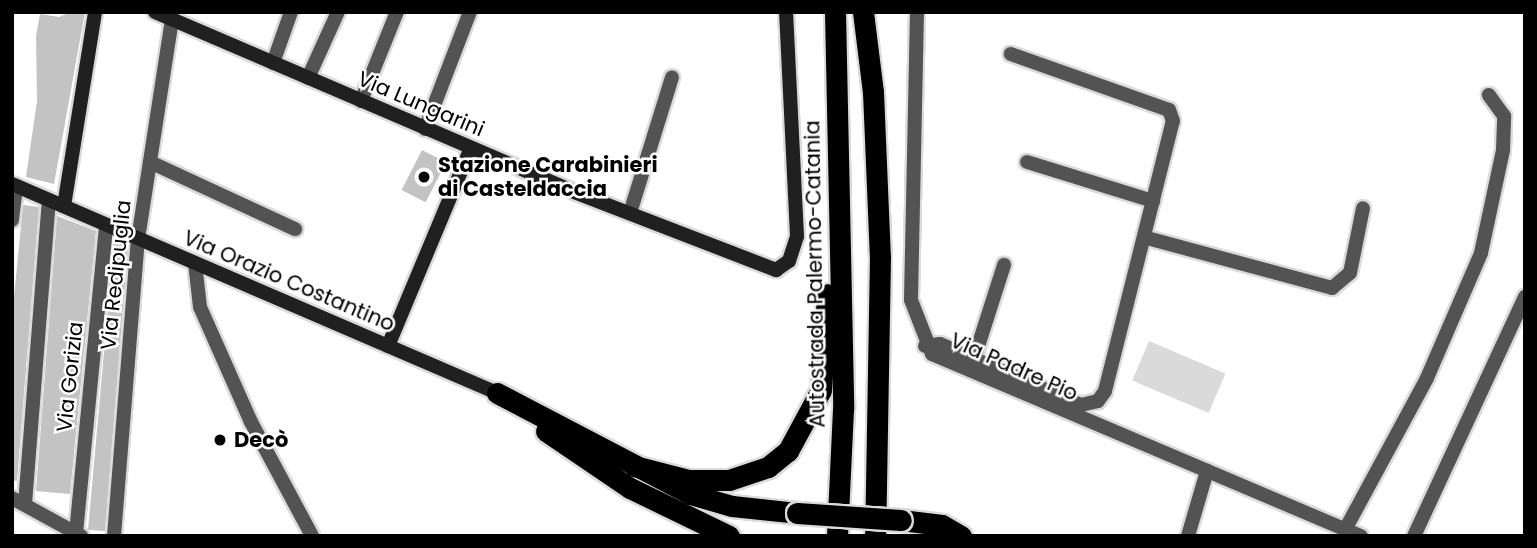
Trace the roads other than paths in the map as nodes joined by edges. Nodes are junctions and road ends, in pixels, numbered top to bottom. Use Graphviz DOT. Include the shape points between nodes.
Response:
graph roads {
  1 [pos="95,12"];
  2 [pos="155,12"];
  3 [pos="291,12"];
  4 [pos="338,12"];
  5 [pos="397,12"];
  6 [pos="470,12"];
  7 [pos="786,12"];
  8 [pos="835,12"];
  9 [pos="863,12"];
  10 [pos="917,12"];
  11 [pos="172,20"];
  12 [pos="1011,54"];
  13 [pos="273,63"];
  14 [pos="672,77"];
  15 [pos="308,78"];
  16 [pos="1489,95"];
  17 [pos="361,101"];
  18 [pos="838,121"];
  19 [pos="425,129"];
  20 [pos="471,148"];
  21 [pos="150,162"];
  22 [pos="1027,162"];
  23 [pos="14,185"];
  24 [pos="50,200"];
  25 [pos="1153,201"];
  26 [pos="64,206"];
  27 [pos="1363,208"];
  28 [pos="630,213"];
  29 [pos="12,220"];
  30 [pos="106,225"];
  31 [pos="295,229"];
  32 [pos="1147,238"];
  33 [pos="138,239"];
  34 [pos="194,263"];
  35 [pos="1004,265"];
  36 [pos="1525,298"];
  37 [pos="925,345"];
  38 [pos="388,346"];
  39 [pos="974,359"];
  40 [pos="497,393"];
  41 [pos="634,466"];
  42 [pos="1207,471"];
  43 [pos="19,501"];
  44 [pos="1346,528"];
  45 [pos="79,534"];
  46 [pos="114,536"];
  47 [pos="312,536"];
  48 [pos="729,536"];
  49 [pos="837,536"];
  50 [pos="863,536"];
  51 [pos="875,536"];
  52 [pos="961,536"];
  53 [pos="1188,536"];
  54 [pos="1361,536"];
  55 [pos="1414,536"];
  1 -- 26 [label="street"];
  2 -- 11 [label="street, Via Lungarini"];
  3 -- 13 [label="street"];
  4 -- 15 [label="street"];
  5 -- 17 [label="street"];
  6 -- 19 [label="street"];
  7 -- 28 [label="street, Via Lungarini" via="797,236 789,261 776,270 764,269"];
  8 -- 18 [label="highway, Autostrada Palermo-Catania"];
  9 -- 50 [label="highway" via="868,259"];
  9 -- 51 [label="highway" via="873,92 880,257"];
  10 -- 37 [label="street, Via Padre Pio" via="911,300"];
  11 -- 13 [label="street, Via Lungarini"];
  11 -- 21 [label="street, Via Redipuglia"];
  12 -- 25 [label="street" via="1169,110 1173,121"];
  13 -- 15 [label="street, Via Lungarini"];
  14 -- 28 [label="street"];
  15 -- 17 [label="street, Via Lungarini"];
  16 -- 44 [label="street" via="1504,116 1503,150 1481,253 1427,378"];
  17 -- 19 [label="street, Via Lungarini"];
  18 -- 41 [label="highway" via="821,390 800,435 768,467 744,478 688,480"];
  18 -- 49 [label="highway, Autostrada Palermo-Catania" via="843,409"];
  19 -- 20 [label="street, Via Lungarini"];
  20 -- 28 [label="street, Via Lungarini"];
  20 -- 38 [label="street"];
  21 -- 31 [label="street"];
  21 -- 33 [label="street, Via Redipuglia"];
  22 -- 25 [label="street"];
  23 -- 24 [label="street, Via Orazio Costantino"];
  23 -- 29 [label="street"];
  24 -- 26 [label="street, Via Orazio Costantino"];
  24 -- 43 [label="street"];
  25 -- 32 [label="street"];
  26 -- 30 [label="street, Via Orazio Costantino"];
  27 -- 32 [label="street" via="1350,272 1332,288"];
  30 -- 33 [label="street, Via Orazio Costantino"];
  30 -- 45 [label="street, Via Gorizia"];
  32 -- 39 [label="street" via="1098,401 1081,405"];
  33 -- 34 [label="street, Via Orazio Costantino"];
  33 -- 46 [label="street, Via Redipuglia"];
  34 -- 38 [label="street, Via Orazio Costantino"];
  34 -- 47 [label="street" via="200,307 251,422"];
  35 -- 39 [label="street"];
  36 -- 55 [label="street"];
  37 -- 39 [label="street" via="940,344"];
  37 -- 42 [label="street, Via Padre Pio" via="958,366"];
  38 -- 40 [label="street, Via Orazio Costantino"];
  40 -- 41 [label="highway"];
  40 -- 48 [label="highway" via="590,464"];
  41 -- 52 [label="highway, bridge" via="701,497 797,513 942,525"];
  42 -- 44 [label="street, Via Padre Pio"];
  42 -- 53 [label="street"];
  43 -- 45 [label="street"];
  44 -- 54 [label="street, Via Padre Pio"];
}
